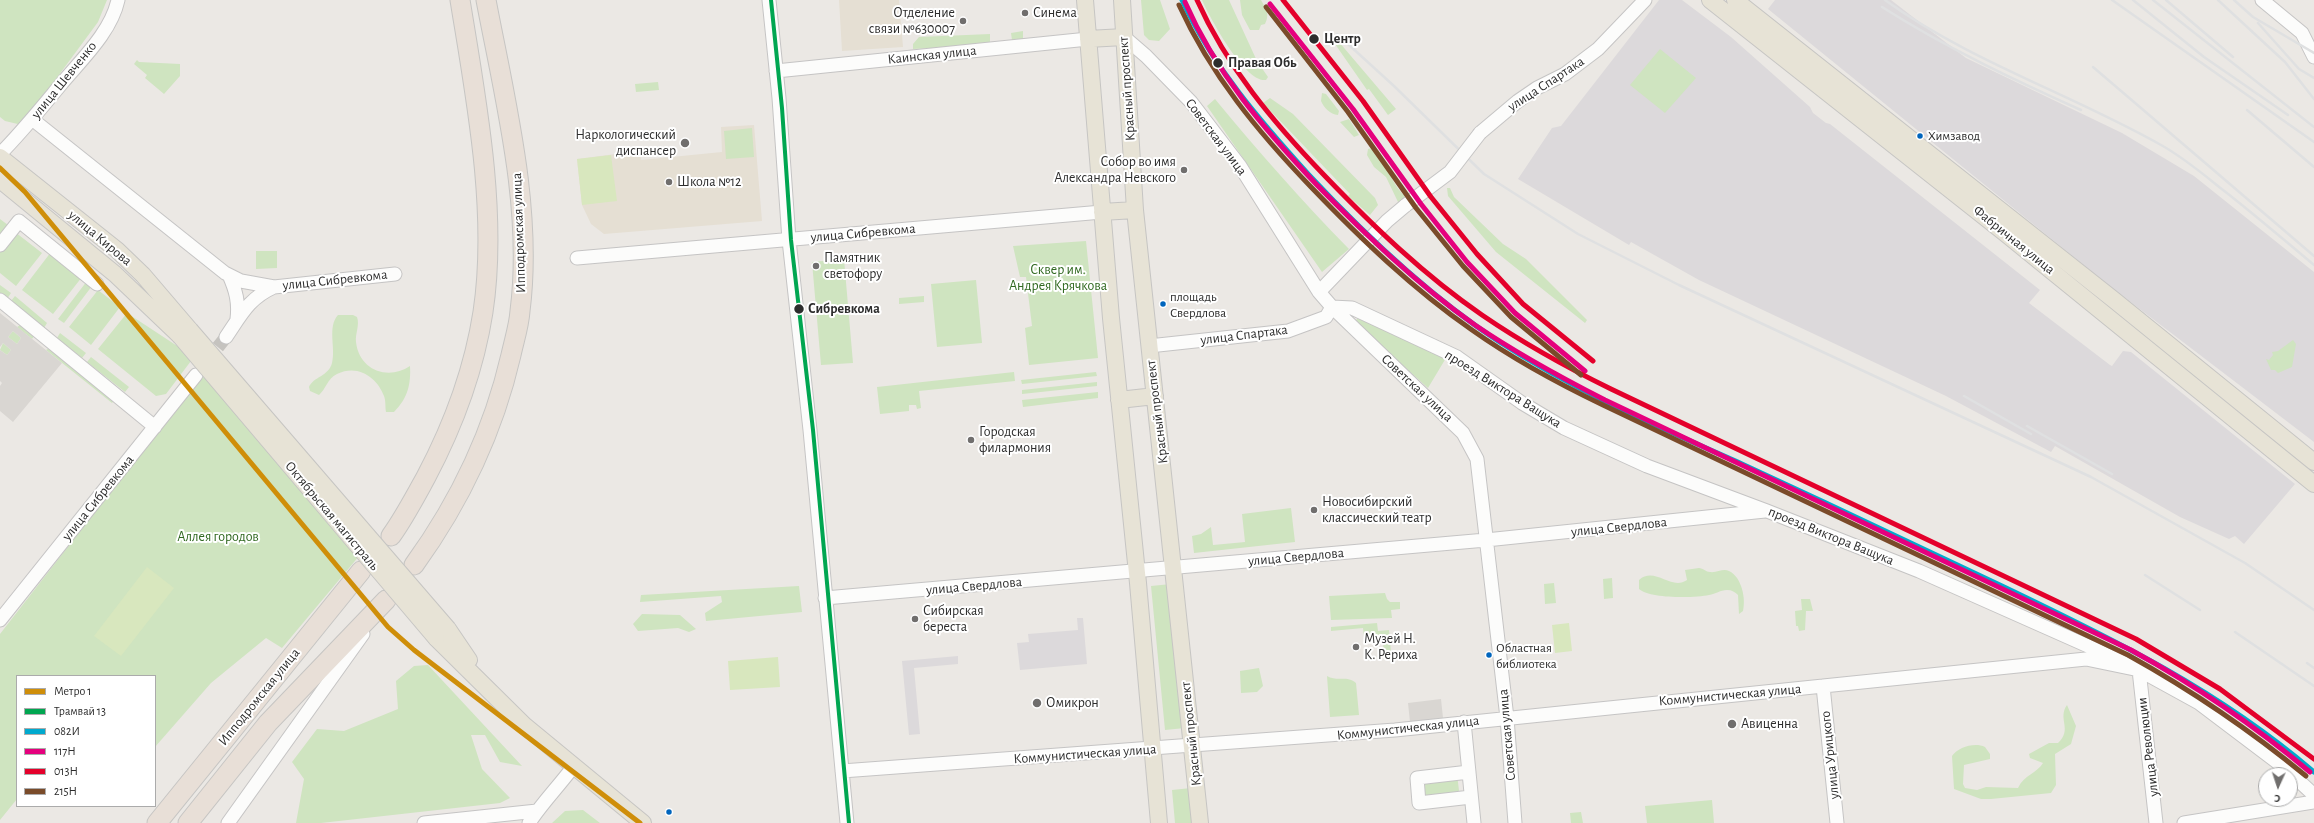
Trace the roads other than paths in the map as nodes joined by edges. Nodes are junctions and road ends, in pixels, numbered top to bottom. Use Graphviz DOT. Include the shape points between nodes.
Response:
graph roads {
  1 [pos="118,0"];
  2 [pos="460,0"];
  3 [pos="486,0"];
  4 [pos="769,0"];
  5 [pos="1085,0"];
  6 [pos="1122,0"];
  7 [pos="1645,0"];
  8 [pos="1710,0"];
  9 [pos="1735,0"];
  10 [pos="2262,0"];
  11 [pos="1124,37"];
  12 [pos="1088,39"];
  13 [pos="2314,57"];
  14 [pos="776,71"];
  15 [pos="506,110"];
  16 [pos="479,115"];
  17 [pos="32,119"];
  18 [pos="0,155"];
  19 [pos="0,180"];
  20 [pos="32,206"];
  21 [pos="1135,210"];
  22 [pos="1102,212"];
  23 [pos="19,222"];
  24 [pos="789,240"];
  25 [pos="0,245"];
  26 [pos="577,258"];
  27 [pos="395,274"];
  28 [pos="229,275"];
  29 [pos="97,284"];
  30 [pos="274,287"];
  31 [pos="1319,292"];
  32 [pos="0,300"];
  33 [pos="1332,307"];
  34 [pos="237,321"];
  35 [pos="185,333"];
  36 [pos="226,337"];
  37 [pos="1149,346"];
  38 [pos="196,375"];
  39 [pos="1155,396"];
  40 [pos="1119,400"];
  41 [pos="154,428"];
  42 [pos="2314,462"];
  43 [pos="2314,484"];
  44 [pos="1767,511"];
  45 [pos="391,536"];
  46 [pos="1486,540"];
  47 [pos="414,565"];
  48 [pos="1173,569"];
  49 [pos="361,571"];
  50 [pos="1137,572"];
  51 [pos="825,598"];
  52 [pos="386,600"];
  53 [pos="0,620"];
  54 [pos="2139,670"];
  55 [pos="1823,686"];
  56 [pos="1506,718"];
  57 [pos="1464,722"];
  58 [pos="1193,746"];
  59 [pos="1153,750"];
  60 [pos="573,767"];
  61 [pos="842,771"];
  62 [pos="1469,772"];
  63 [pos="2314,795"];
  64 [pos="1471,797"];
  65 [pos="2314,802"];
  66 [pos="537,811"];
  67 [pos="157,823"];
  68 [pos="188,823"];
  69 [pos="228,823"];
  70 [pos="424,823"];
  71 [pos="529,823"];
  72 [pos="644,823"];
  73 [pos="847,823"];
  74 [pos="1159,823"];
  75 [pos="1200,823"];
  76 [pos="1474,823"];
  77 [pos="1516,823"];
  78 [pos="1837,823"];
  79 [pos="2156,823"];
  80 [pos="2184,823"];
  1 -- 17 [label="street, улица Шевченко" via="108,24 94,45"];
  2 -- 16 [label="highway"];
  3 -- 15 [label="highway, Ипподромская улица"];
  4 -- 14 [label="street"];
  5 -- 12 [label="main road"];
  6 -- 11 [label="main road, Красный проспект"];
  7 -- 31 [label="street, улица Спартака, bridge" via="1598,49 1565,74 1518,101 1480,133 1450,172 1387,221"];
  8 -- 43 [label="main road, Фабричная улица" via="2081,294"];
  9 -- 42 [label="main road, Фабричная улица" via="2102,290"];
  10 -- 13 [label="street" via="2302,33"];
  11 -- 12 [label="main road"];
  11 -- 21 [label="main road, Красный проспект"];
  11 -- 31 [label="street, Советская улица" via="1191,102 1235,160"];
  12 -- 14 [label="street, Каинская улица"];
  12 -- 22 [label="main road"];
  14 -- 24 [label="street"];
  15 -- 16 [label="highway"];
  15 -- 47 [label="highway, Ипподромская улица" via="519,190 522,258 520,312 499,403 476,462 440,528"];
  16 -- 45 [label="highway" via="487,257 478,338 467,379 439,452"];
  17 -- 18 [label="street, улица Шевченко"];
  17 -- 28 [label="street"];
  18 -- 35 [label="main road, улица Кирова" via="117,250 143,276"];
  19 -- 20 [label="main road, улица Кирова"];
  20 -- 23 [label="street"];
  20 -- 35 [label="main road, улица Кирова"];
  21 -- 22 [label="main road"];
  21 -- 37 [label="main road, Красный проспект"];
  22 -- 24 [label="street, улица Сибревкома"];
  22 -- 40 [label="main road"];
  23 -- 25 [label="street"];
  23 -- 29 [label="street"];
  24 -- 26 [label="street, улица Сибревкома"];
  24 -- 51 [label="street"];
  27 -- 30 [label="street, улица Сибревкома"];
  28 -- 30 [label="street" via="241,281"];
  28 -- 34 [label="street" via="237,293"];
  30 -- 34 [label="street, улица Сибревкома" via="259,294"];
  31 -- 33 [label="street, Советская улица"];
  32 -- 41 [label="street"];
  33 -- 37 [label="street, улица Спартака" via="1326,317 1288,331"];
  33 -- 44 [label="street, проезд Виктора Ващука" via="1352,308 1457,357 1522,402 1571,431 1647,466"];
  33 -- 46 [label="street, Советская улица" via="1463,433 1477,459"];
  34 -- 36 [label="street, улица Сибревкома"];
  35 -- 60 [label="main road, Октябрьская магистраль, bridge" via="490,690 524,725"];
  37 -- 39 [label="main road, Красный проспект"];
  38 -- 41 [label="street, улица Сибревкома"];
  39 -- 40 [label="main road"];
  39 -- 48 [label="main road, Красный проспект"];
  40 -- 50 [label="main road"];
  41 -- 53 [label="street, улица Сибревкома"];
  44 -- 46 [label="street, улица Свердлова"];
  44 -- 54 [label="street, проезд Виктора Ващука" via="1918,571"];
  46 -- 48 [label="street, улица Свердлова"];
  46 -- 56 [label="street, Советская улица"];
  48 -- 50 [label="street, улица Свердлова"];
  48 -- 58 [label="main road, Красный проспект"];
  49 -- 67 [label="highway, Ипподромская улица"];
  50 -- 51 [label="street, улица Свердлова"];
  50 -- 59 [label="main road"];
  51 -- 61 [label="street"];
  52 -- 68 [label="highway, Ипподромская улица" via="268,723"];
  52 -- 69 [label="street" via="321,696"];
  54 -- 55 [label="street, Коммунистическая улица" via="2086,659"];
  54 -- 63 [label="street, проезд Виктора Ващука" via="2199,703 2285,768"];
  54 -- 79 [label="street, улица Революции"];
  55 -- 56 [label="street, Коммунистическая улица"];
  55 -- 78 [label="street, улица Урицкого"];
  56 -- 57 [label="street, Коммунистическая улица"];
  56 -- 77 [label="street, Советская улица"];
  57 -- 58 [label="street, Коммунистическая улица"];
  57 -- 62 [label="street"];
  58 -- 59 [label="street, Коммунистическая улица"];
  58 -- 75 [label="main road, Красный проспект"];
  59 -- 61 [label="street, Коммунистическая улица"];
  59 -- 74 [label="main road"];
  60 -- 66 [label="street" via="556,791"];
  60 -- 72 [label="main road, Октябрьская магистраль"];
  61 -- 73 [label="street"];
  62 -- 64 [label="street"];
  62 -- 64 [label="street" via="1417,778 1419,803"];
  64 -- 76 [label="street"];
  65 -- 80 [label="street"];
  66 -- 70 [label="street"];
  66 -- 71 [label="street"];
}
